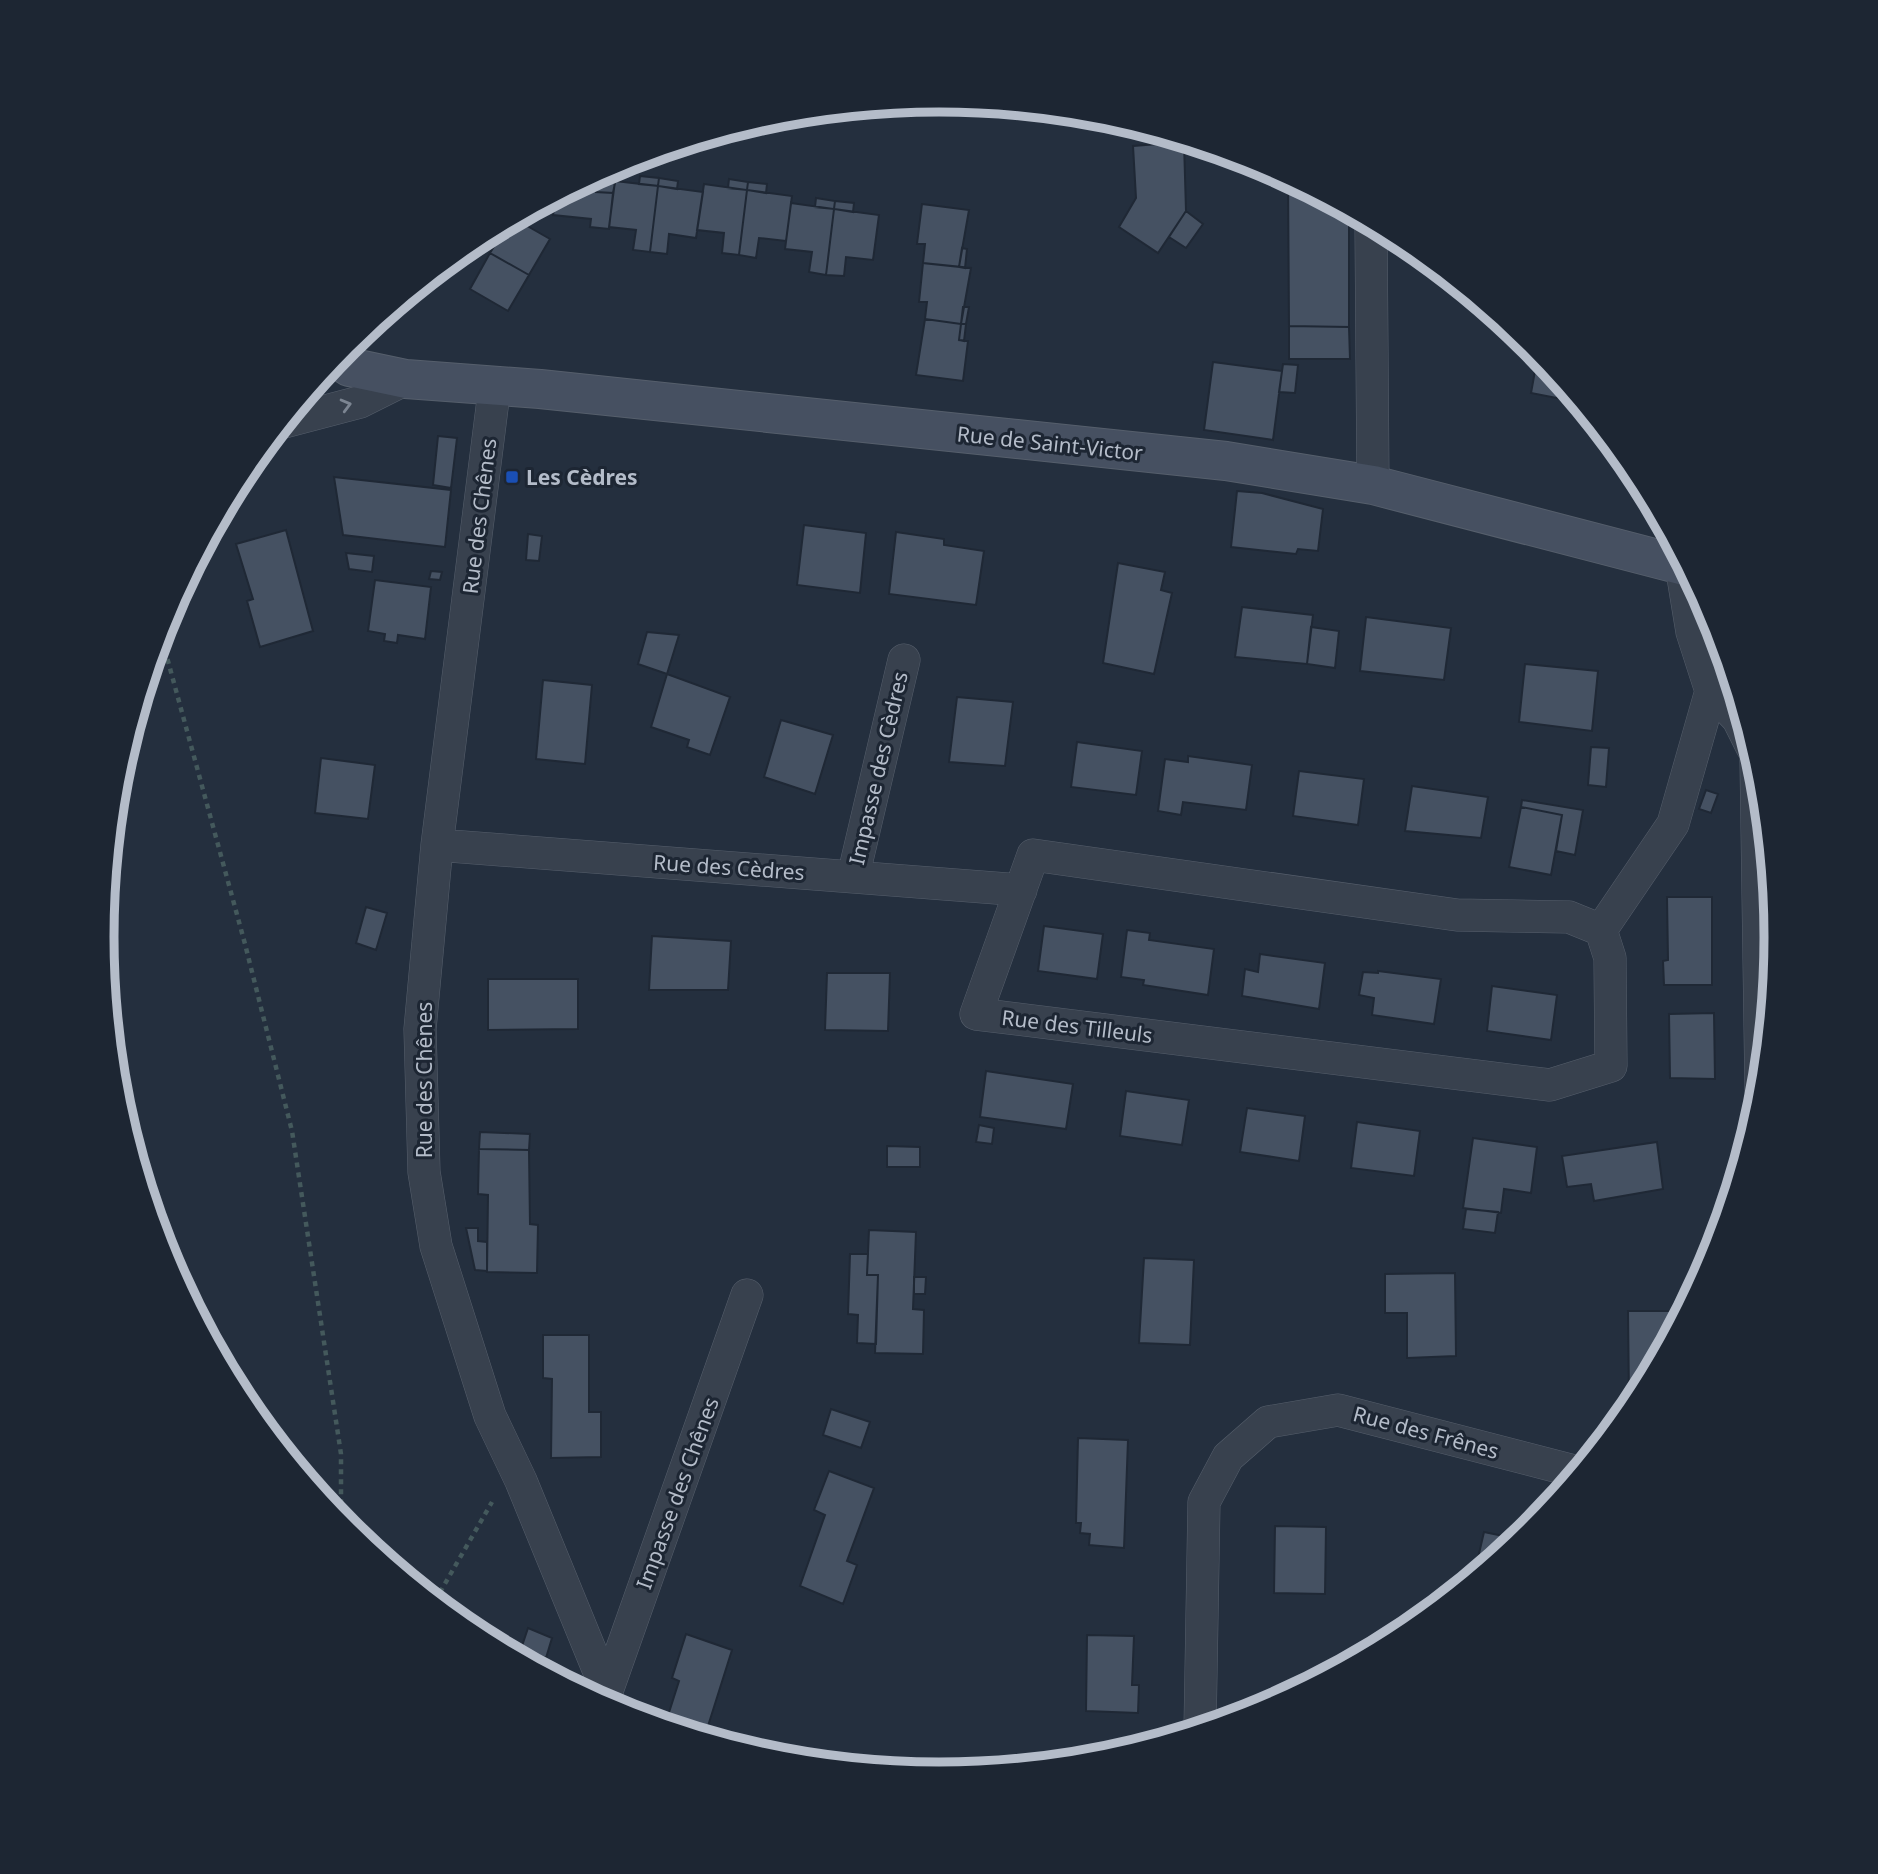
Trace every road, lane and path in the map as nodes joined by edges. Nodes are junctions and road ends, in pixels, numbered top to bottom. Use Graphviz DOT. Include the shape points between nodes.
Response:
graph roads {
  1 [pos="1371,235"];
  2 [pos="346,365"];
  3 [pos="405,379"];
  4 [pos="495,384"];
  5 [pos="298,418"];
  6 [pos="1373,485"];
  7 [pos="1674,563"];
  8 [pos="1686,588"];
  9 [pos="165,653"];
  10 [pos="904,660"];
  11 [pos="1711,691"];
  12 [pos="1733,714"];
  13 [pos="1758,838"];
  14 [pos="437,845"];
  15 [pos="853,877"];
  16 [pos="1021,890"];
  17 [pos="1601,930"];
  18 [pos="1762,996"];
  19 [pos="747,1295"];
  20 [pos="1569,1470"];
  21 [pos="521,1481"];
  22 [pos="341,1504"];
  23 [pos="439,1594"];
  24 [pos="604,1690"];
  25 [pos="609,1693"];
  26 [pos="1200,1719"];
  1 -- 6 [label="street"];
  2 -- 3 [label="street, Rue de Saint-Victor"];
  3 -- 4 [label="street, Rue de Saint-Victor"];
  5 -- 3 [label="street, one-way" via="360,402"];
  4 -- 6 [label="street, Rue de Saint-Victor" via="1212,460"];
  4 -- 14 [label="street, Rue des Chênes"];
  6 -- 7 [label="street, Rue de Saint-Victor"];
  8 -- 11 [label="street" via="1692,632"];
  9 -- 22 [label="path" via="292,1131 341,1454"];
  10 -- 15 [label="street, Impasse des Cèdres"];
  11 -- 12 [label="street"];
  11 -- 17 [label="street" via="1673,824"];
  13 -- 18 [label="street"];
  14 -- 15 [label="street, Rue des Cèdres"];
  14 -- 21 [label="street, Rue des Chênes" via="420,1029 424,1172 436,1246 469,1354 490,1416"];
  15 -- 16 [label="street, Rue des Cèdres"];
  16 -- 17 [label="street, Rue des Tilleuls" via="1033,855 1457,915 1569,917"];
  16 -- 17 [label="street, Rue des Tilleuls" via="976,1014 1550,1085 1611,1066 1610,958"];
  19 -- 25 [label="street, Impasse des Chênes"];
  20 -- 26 [label="street, Rue des Frênes" via="1338,1410 1268,1422 1228,1457 1204,1502"];
  21 -- 23 [label="path" via="489,1504"];
  21 -- 24 [label="street, Rue des Chênes"];
}
